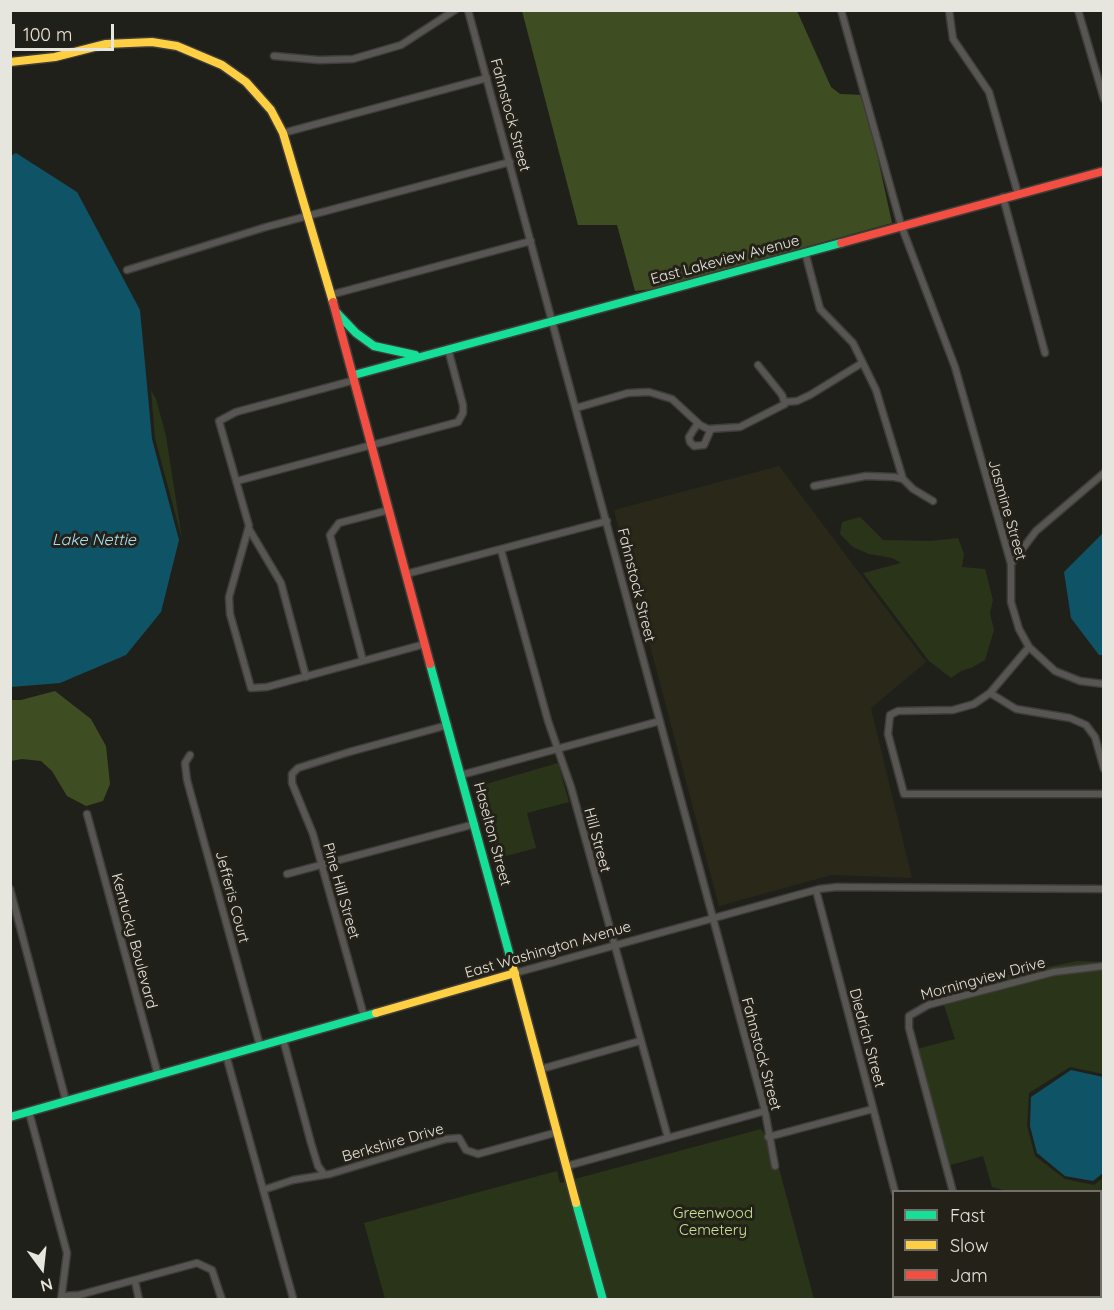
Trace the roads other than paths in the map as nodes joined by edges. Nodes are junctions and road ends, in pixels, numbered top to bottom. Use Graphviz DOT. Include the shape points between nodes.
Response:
graph roads {
  1 [pos="455,10"];
  2 [pos="468,10"];
  3 [pos="841,10"];
  4 [pos="949,10"];
  5 [pos="1078,10"];
  6 [pos="274,56"];
  7 [pos="10,62"];
  8 [pos="487,78"];
  9 [pos="1104,99"];
  10 [pos="283,133"];
  11 [pos="510,162"];
  12 [pos="1104,171"];
  13 [pos="1018,194"];
  14 [pos="1004,197"];
  15 [pos="309,216"];
  16 [pos="901,225"];
  17 [pos="531,241"];
  18 [pos="805,252"];
  19 [pos="128,270"];
  20 [pos="330,295"];
  21 [pos="334,310"];
  22 [pos="553,321"];
  23 [pos="448,349"];
  24 [pos="1045,352"];
  25 [pos="422,356"];
  26 [pos="862,363"];
  27 [pos="758,365"];
  28 [pos="355,377"];
  29 [pos="785,402"];
  30 [pos="576,408"];
  31 [pos="699,423"];
  32 [pos="711,429"];
  33 [pos="370,444"];
  34 [pos="1104,473"];
  35 [pos="903,479"];
  36 [pos="237,481"];
  37 [pos="814,486"];
  38 [pos="933,501"];
  39 [pos="389,510"];
  40 [pos="607,521"];
  41 [pos="249,529"];
  42 [pos="501,550"];
  43 [pos="1011,564"];
  44 [pos="406,574"];
  45 [pos="425,644"];
  46 [pos="1029,647"];
  47 [pos="363,661"];
  48 [pos="306,676"];
  49 [pos="1104,684"];
  50 [pos="990,693"];
  51 [pos="660,721"];
  52 [pos="448,725"];
  53 [pos="558,750"];
  54 [pos="190,754"];
  55 [pos="1104,769"];
  56 [pos="461,775"];
  57 [pos="1104,794"];
  58 [pos="87,813"];
  59 [pos="475,824"];
  60 [pos="322,867"];
  61 [pos="287,874"];
  62 [pos="10,889"];
  63 [pos="1104,889"];
  64 [pos="816,890"];
  65 [pos="712,918"];
  66 [pos="613,945"];
  67 [pos="1104,966"];
  68 [pos="515,973"];
  69 [pos="364,1016"];
  70 [pos="283,1039"];
  71 [pos="640,1041"];
  72 [pos="260,1046"];
  73 [pos="226,1055"];
  74 [pos="541,1070"];
  75 [pos="158,1075"];
  76 [pos="66,1101"];
  77 [pos="873,1109"];
  78 [pos="765,1111"];
  79 [pos="28,1112"];
  80 [pos="10,1117"];
  81 [pos="558,1132"];
  82 [pos="768,1137"];
  83 [pos="668,1138"];
  84 [pos="567,1166"];
  85 [pos="775,1166"];
  86 [pos="324,1174"];
  87 [pos="263,1190"];
  88 [pos="895,1190"];
  89 [pos="953,1190"];
  90 [pos="135,1281"];
  91 [pos="61,1298"];
  92 [pos="294,1298"];
  93 [pos="139,1299"];
  94 [pos="222,1299"];
  95 [pos="603,1299"];
  1 -- 6 [label="street" via="401,45 353,59"];
  2 -- 8 [label="street, Fahnstock Street"];
  3 -- 16 [label="street, Jasmine Street"];
  4 -- 13 [label="street" via="953,39 989,92"];
  5 -- 9 [label="street"];
  7 -- 10 [label="street, Haselton Street" via="55,57 106,44 152,42 177,46 214,61 246,82 271,110"];
  8 -- 10 [label="street"];
  8 -- 11 [label="street, Fahnstock Street"];
  10 -- 15 [label="street, Haselton Street"];
  11 -- 15 [label="street"];
  11 -- 17 [label="street, Fahnstock Street"];
  12 -- 13 [label="street, East Lakeview Avenue"];
  13 -- 14 [label="street, East Lakeview Avenue"];
  14 -- 16 [label="street, East Lakeview Avenue"];
  14 -- 24 [label="street"];
  15 -- 19 [label="street"];
  15 -- 20 [label="street, Haselton Street"];
  16 -- 18 [label="street, East Lakeview Avenue"];
  16 -- 43 [label="street, Jasmine Street" via="955,367"];
  17 -- 20 [label="street"];
  17 -- 22 [label="street, Fahnstock Street"];
  18 -- 22 [label="street, East Lakeview Avenue"];
  18 -- 26 [label="street" via="820,309 853,343"];
  20 -- 21 [label="street, Haselton Street"];
  21 -- 25 [label="street" via="374,346"];
  21 -- 28 [label="street, Haselton Street"];
  22 -- 23 [label="street, East Lakeview Avenue"];
  22 -- 30 [label="street, Fahnstock Street"];
  23 -- 25 [label="street, East Lakeview Avenue"];
  23 -- 33 [label="street" via="461,392 461,418"];
  25 -- 28 [label="street, East Lakeview Avenue"];
  26 -- 29 [label="street" via="810,395"];
  26 -- 35 [label="street" via="888,421"];
  27 -- 29 [label="street"];
  28 -- 33 [label="street, Haselton Street"];
  28 -- 36 [label="street, East Lakeview Avenue" via="237,412 219,421"];
  29 -- 32 [label="street" via="784,407 740,428"];
  30 -- 31 [label="street" via="628,393 649,392 672,399"];
  30 -- 40 [label="street, Fahnstock Street"];
  31 -- 32 [label="street"];
  31 -- 32 [label="street" via="689,437 694,447 704,445"];
  33 -- 36 [label="street"];
  33 -- 39 [label="street, Haselton Street"];
  34 -- 43 [label="street" via="1036,531"];
  35 -- 37 [label="street" via="866,476"];
  35 -- 38 [label="street"];
  36 -- 41 [label="street"];
  39 -- 44 [label="street, Haselton Street"];
  39 -- 47 [label="street" via="339,523 330,535"];
  40 -- 42 [label="street"];
  40 -- 51 [label="street, Fahnstock Street"];
  41 -- 48 [label="street" via="281,583"];
  41 -- 48 [label="street" via="229,604 249,686 267,687"];
  42 -- 44 [label="street"];
  42 -- 53 [label="street, Hill Street"];
  43 -- 46 [label="street, Jasmine Street" via="1014,616"];
  44 -- 45 [label="street, Haselton Street"];
  45 -- 47 [label="street"];
  45 -- 52 [label="street, Haselton Street"];
  46 -- 49 [label="street" via="1055,671 1080,681"];
  46 -- 50 [label="street"];
  47 -- 48 [label="street"];
  50 -- 55 [label="street" via="1016,709 1070,718 1086,725 1095,737"];
  50 -- 57 [label="street" via="974,704 953,710 898,711 890,715 888,734 904,794"];
  51 -- 53 [label="street"];
  51 -- 65 [label="street, Fahnstock Street"];
  52 -- 56 [label="street, Haselton Street"];
  52 -- 60 [label="street, Pine Hill Street" via="298,768 292,774"];
  53 -- 56 [label="street"];
  53 -- 66 [label="street, Hill Street"];
  54 -- 72 [label="street, Jefferis Court" via="185,763 187,780"];
  56 -- 59 [label="street, Haselton Street"];
  58 -- 75 [label="street, Kentucky Boulevard"];
  59 -- 60 [label="street"];
  59 -- 68 [label="street, Haselton Street"];
  60 -- 61 [label="street"];
  60 -- 69 [label="street, Pine Hill Street"];
  62 -- 76 [label="street"];
  63 -- 64 [label="street, East Washington Avenue"];
  64 -- 65 [label="street, East Washington Avenue"];
  64 -- 77 [label="street, Diedrich Street"];
  65 -- 66 [label="street, East Washington Avenue"];
  65 -- 78 [label="street, Fahnstock Street"];
  66 -- 68 [label="street, East Washington Avenue"];
  66 -- 71 [label="street, Hill Street"];
  67 -- 89 [label="street, Morningview Drive" via="1054,972 928,1005 909,1016"];
  68 -- 69 [label="street, East Washington Avenue"];
  68 -- 74 [label="street, Haselton Street"];
  69 -- 70 [label="street, East Washington Avenue"];
  70 -- 72 [label="street, East Washington Avenue"];
  70 -- 86 [label="street" via="311,1143"];
  71 -- 74 [label="street"];
  71 -- 83 [label="street, Hill Street"];
  72 -- 73 [label="street, East Washington Avenue"];
  73 -- 75 [label="street, East Washington Avenue"];
  73 -- 87 [label="street"];
  74 -- 81 [label="street, Haselton Street"];
  75 -- 76 [label="street, East Washington Avenue"];
  76 -- 79 [label="street, East Washington Avenue"];
  77 -- 82 [label="street"];
  77 -- 88 [label="street, Diedrich Street"];
  78 -- 82 [label="street, Fahnstock Street"];
  78 -- 83 [label="street"];
  79 -- 80 [label="street, East Washington Avenue"];
  79 -- 91 [label="street" via="67,1253"];
  81 -- 84 [label="street, Haselton Street"];
  81 -- 86 [label="street, Berkshire Drive" via="478,1154 466,1150 459,1138 446,1139"];
  82 -- 85 [label="street, Fahnstock Street"];
  83 -- 84 [label="street"];
  84 -- 95 [label="street, Haselton Street"];
  86 -- 87 [label="street, Berkshire Drive"];
  87 -- 92 [label="street"];
  90 -- 91 [label="street"];
  90 -- 93 [label="street"];
  90 -- 94 [label="street" via="204,1264 216,1277"];
}
